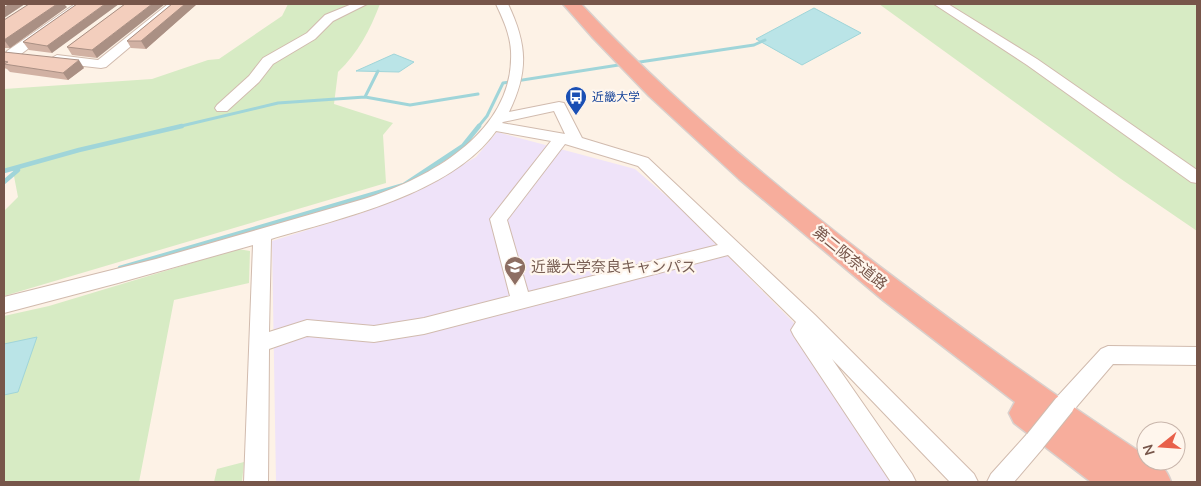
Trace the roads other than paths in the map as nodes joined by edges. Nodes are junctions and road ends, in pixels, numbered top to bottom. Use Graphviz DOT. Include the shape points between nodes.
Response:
graph roads {
  1 [pos="82,4"];
  2 [pos="175,4"];
  3 [pos="361,4"];
  4 [pos="502,4"];
  5 [pos="558,4"];
  6 [pos="572,4"];
  7 [pos="940,4"];
  8 [pos="70,48"];
  9 [pos="8,53"];
  10 [pos="29,56"];
  11 [pos="222,108"];
  12 [pos="497,122"];
  13 [pos="569,140"];
  14 [pos="1197,178"];
  15 [pos="262,236"];
  16 [pos="731,248"];
  17 [pos="521,301"];
  18 [pos="4,305"];
  19 [pos="808,321"];
  20 [pos="259,344"];
  21 [pos="1197,356"];
  22 [pos="256,482"];
  23 [pos="904,482"];
  24 [pos="966,482"];
  25 [pos="999,482"];
  26 [pos="1119,482"];
  27 [pos="1154,482"];
  1 -- 9 [label="street"];
  2 -- 8 [label="street" via="101,64 51,58"];
  3 -- 11 [label="street" via="329,18 311,36 268,61 254,79"];
  4 -- 12 [label="street" via="512,22 518,45 518,66"];
  5 -- 26 [label="highway, 第二阪奈道路" via="643,96 760,203 971,373"];
  6 -- 27 [label="highway, 第二阪奈道路" via="620,56 704,137 865,271 984,362"];
  7 -- 14 [label="street" via="1032,62"];
  9 -- 10 [label="street"];
  12 -- 13 [label="street"];
  12 -- 13 [label="street" via="559,106"];
  12 -- 15 [label="street" via="450,166 391,196"];
  13 -- 16 [label="street" via="643,162"];
  13 -- 17 [label="street" via="498,219"];
  15 -- 18 [label="street"];
  15 -- 20 [label="street"];
  16 -- 17 [label="street"];
  16 -- 19 [label="street"];
  17 -- 20 [label="street" via="424,326 374,334 306,328"];
  19 -- 23 [label="street" via="801,330"];
  19 -- 24 [label="street"];
  20 -- 22 [label="street"];
  21 -- 25 [label="street, bridge" via="1108,355"];
}
